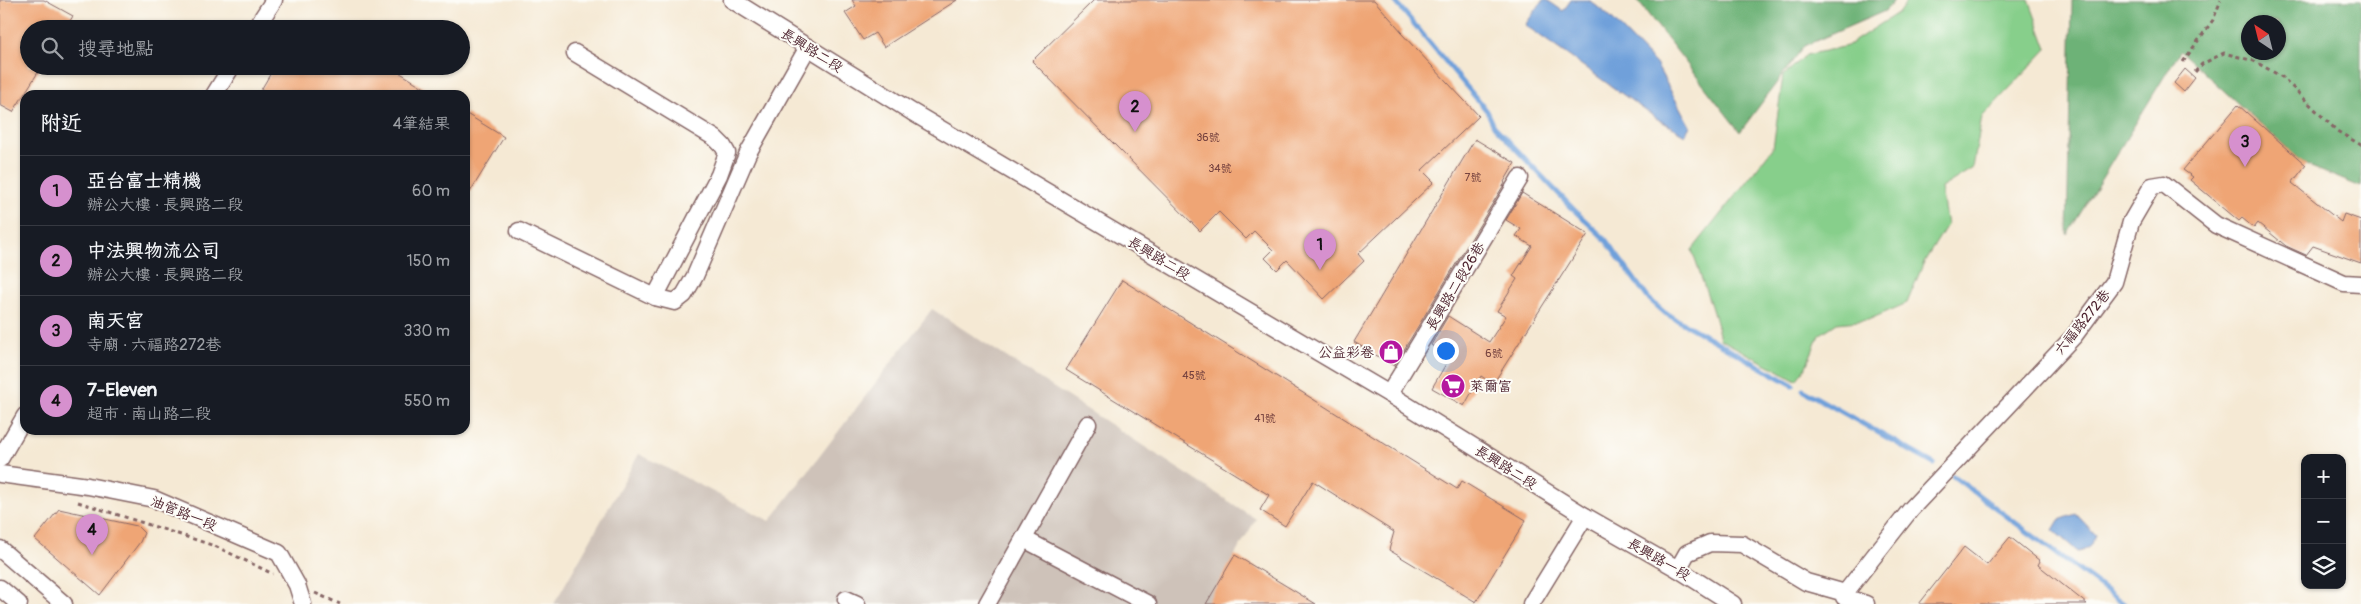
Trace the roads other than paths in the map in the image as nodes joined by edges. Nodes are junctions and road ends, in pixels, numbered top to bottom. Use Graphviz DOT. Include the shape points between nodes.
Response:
graph roads {
  1 [pos="274,0"];
  2 [pos="732,0"];
  3 [pos="262,20"];
  4 [pos="808,47"];
  5 [pos="575,53"];
  6 [pos="226,75"];
  7 [pos="217,90"];
  8 [pos="1520,178"];
  9 [pos="519,231"];
  10 [pos="2361,284"];
  11 [pos="655,297"];
  12 [pos="1389,394"];
  13 [pos="1088,424"];
  14 [pos="20,425"];
  15 [pos="0,459"];
  16 [pos="0,474"];
  17 [pos="1585,516"];
  18 [pos="1024,540"];
  19 [pos="0,549"];
  20 [pos="1678,569"];
  21 [pos="0,588"];
  22 [pos="1845,593"];
  23 [pos="19,604"];
  24 [pos="64,604"];
  25 [pos="303,604"];
  26 [pos="988,604"];
  27 [pos="1148,604"];
  28 [pos="1531,604"];
  29 [pos="1732,604"];
  30 [pos="1866,604"];
  1 -- 3 [label="street"];
  2 -- 4 [label="street, 長興路二段"];
  4 -- 11 [label="street" via="748,153 684,295 675,302"];
  4 -- 12 [label="street, 長興路二段"];
  5 -- 11 [label="street" via="714,138 727,153 719,175"];
  6 -- 7 [label="street"];
  8 -- 12 [label="street, 長興路二段26巷"];
  9 -- 11 [label="street"];
  10 -- 22 [label="street, 六福路272巷" via="2344,283 2216,225 2164,184 2152,186 2131,222 2114,282 2074,336 1911,509"];
  12 -- 17 [label="street, 長興路二段"];
  13 -- 18 [label="street"];
  14 -- 15 [label="street"];
  16 -- 25 [label="street, 油管路一段" via="154,499 279,553"];
  17 -- 20 [label="street, 長興路一段"];
  17 -- 28 [label="street"];
  18 -- 26 [label="street"];
  18 -- 27 [label="street"];
  19 -- 24 [label="street"];
  20 -- 22 [label="street" via="1687,553 1710,544 1742,544 1806,582"];
  20 -- 29 [label="street, 長興路一段"];
  21 -- 23 [label="street"];
  22 -- 30 [label="street" via="1844,597"];
}
